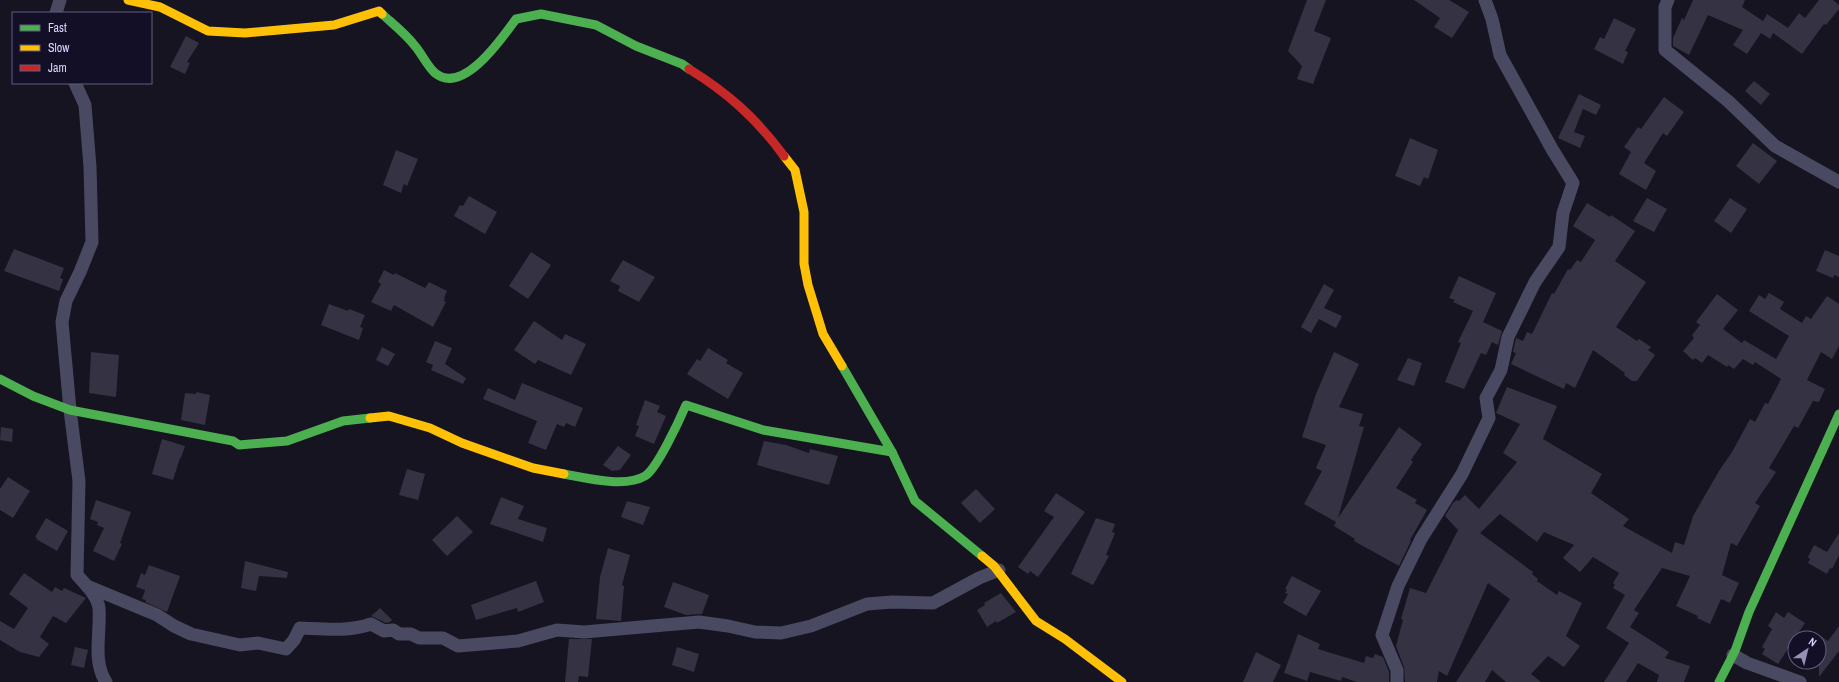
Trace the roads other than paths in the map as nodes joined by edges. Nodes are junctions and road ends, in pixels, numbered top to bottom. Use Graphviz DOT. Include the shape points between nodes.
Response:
graph roads {
  1 [pos="60,0"];
  2 [pos="128,0"];
  3 [pos="1485,0"];
  4 [pos="1668,0"];
  5 [pos="56,12"];
  6 [pos="76,84"];
  7 [pos="1839,182"];
  8 [pos="0,379"];
  9 [pos="70,410"];
  10 [pos="1839,414"];
  11 [pos="892,452"];
  12 [pos="999,570"];
  13 [pos="86,586"];
  14 [pos="1733,655"];
  15 [pos="106,682"];
  16 [pos="1122,682"];
  17 [pos="1397,682"];
  18 [pos="1719,682"];
  19 [pos="1800,682"];
  1 -- 5 [label="street"];
  2 -- 11 [label="street" via="160,7 208,31 245,33 334,25 379,11 414,44 435,73 447,79 461,76 480,63 516,20 541,14 596,25 636,46 682,64 739,104 768,134 795,170 804,212 804,264 823,334"];
  3 -- 17 [label="street" via="1500,55 1573,183 1562,213 1559,247 1535,282 1508,337 1501,370 1486,398 1489,418 1462,474 1420,539 1398,586 1382,635 1397,670"];
  4 -- 7 [label="street" via="1665,7 1665,50 1728,101 1775,146"];
  6 -- 9 [label="street" via="86,105 92,242 66,301 62,322"];
  8 -- 9 [label="street" via="33,396"];
  9 -- 11 [label="street" via="239,445 287,440 343,422 389,416 430,428 462,443 532,468 607,482 646,476 677,426 686,406 763,430"];
  9 -- 13 [label="street" via="79,481 77,575"];
  10 -- 14 [label="street" via="1749,612"];
  11 -- 12 [label="street" via="915,500"];
  12 -- 13 [label="street" via="933,603 867,604 810,626 781,633 755,632 699,622 584,632 557,630 518,641 458,646 443,638 419,638 411,634 399,634 393,630 384,631 371,624 360,628 336,630 300,628 286,649 258,642 240,645 191,634 157,615"];
  12 -- 16 [label="street" via="1036,621 1065,639"];
  13 -- 15 [label="street" via="94,595 99,608 97,641 102,676"];
  14 -- 18 [label="street"];
  14 -- 19 [label="street" via="1747,663"];
}
